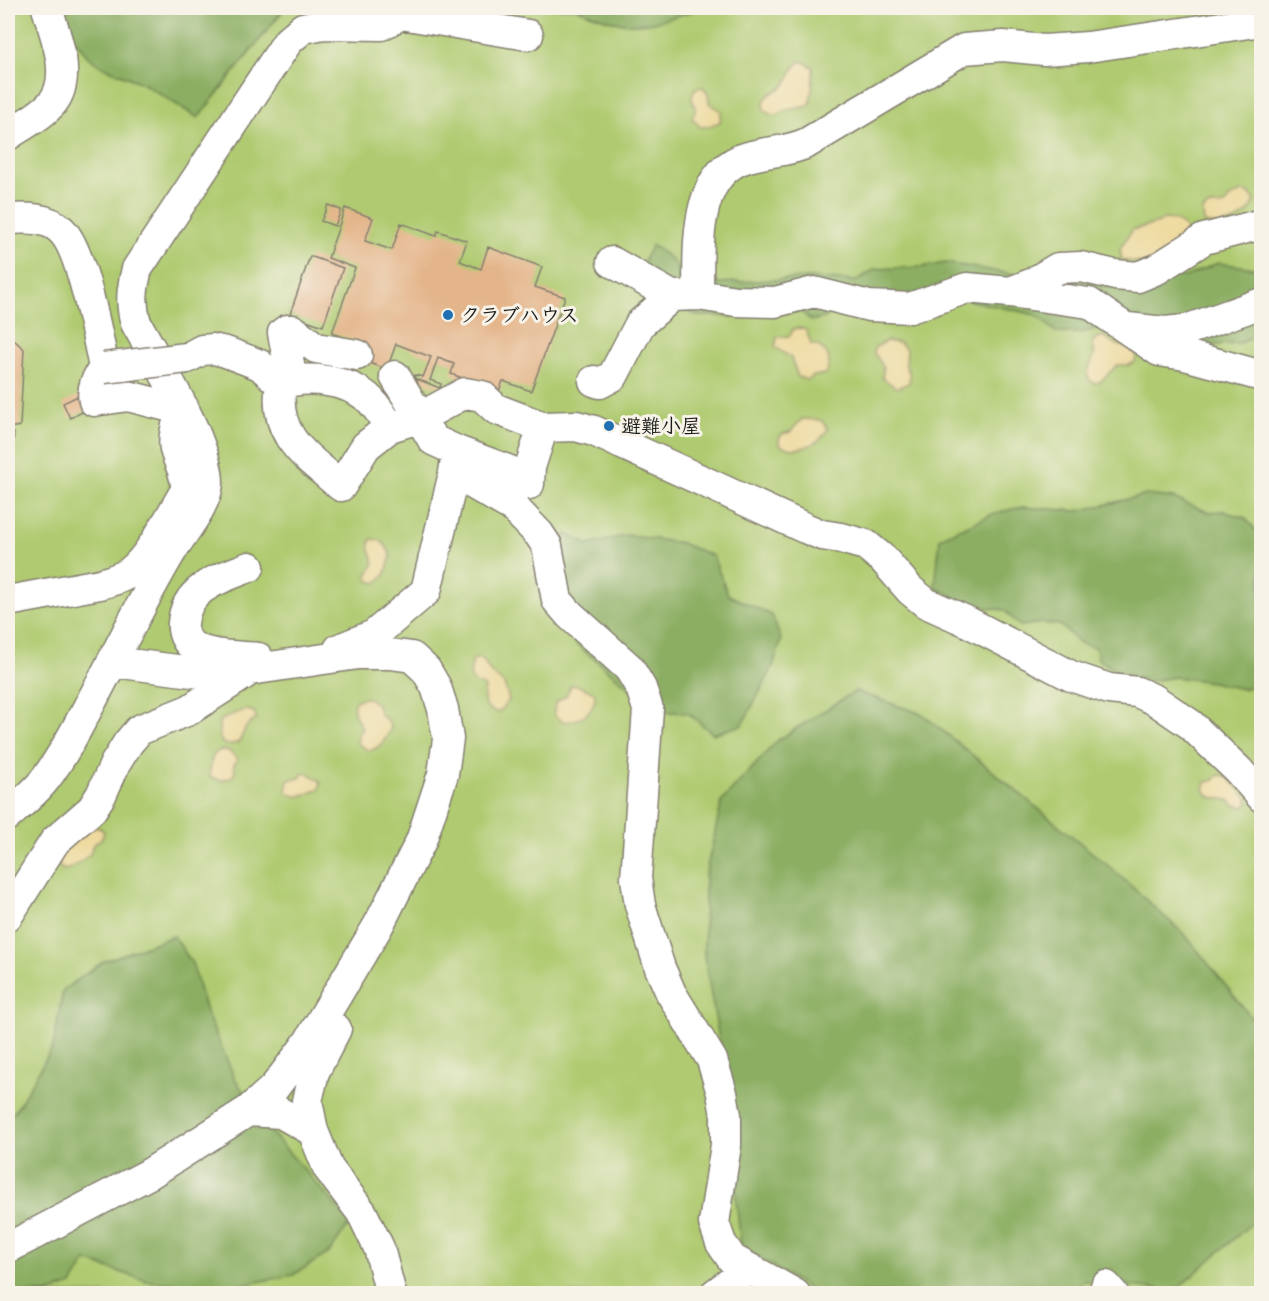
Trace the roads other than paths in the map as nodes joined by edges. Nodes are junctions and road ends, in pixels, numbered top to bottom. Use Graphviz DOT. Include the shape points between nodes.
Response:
graph roads {
  1 [pos="47,8"];
  2 [pos="1262,21"];
  3 [pos="528,35"];
  4 [pos="8,135"];
  5 [pos="8,219"];
  6 [pos="1262,224"];
  7 [pos="612,262"];
  8 [pos="1010,291"];
  9 [pos="685,296"];
  10 [pos="1262,303"];
  11 [pos="1122,328"];
  12 [pos="357,355"];
  13 [pos="104,368"];
  14 [pos="395,376"];
  15 [pos="1262,376"];
  16 [pos="594,381"];
  17 [pos="287,382"];
  18 [pos="183,407"];
  19 [pos="419,418"];
  20 [pos="390,427"];
  21 [pos="543,427"];
  22 [pos="456,462"];
  23 [pos="249,567"];
  24 [pos="8,601"];
  25 [pos="114,662"];
  26 [pos="306,662"];
  27 [pos="254,668"];
  28 [pos="1262,796"];
  29 [pos="8,814"];
  30 [pos="8,915"];
  31 [pos="378,926"];
  32 [pos="248,1111"];
  33 [pos="313,1131"];
  34 [pos="8,1248"];
  35 [pos="749,1269"];
  36 [pos="392,1293"];
  37 [pos="715,1293"];
  38 [pos="795,1293"];
  1 -- 4 [label="street" via="62,71 60,87 53,102"];
  2 -- 9 [label="street" via="1088,47 964,49 807,143 746,157 724,170 712,184 705,202"];
  3 -- 18 [label="street" via="400,14 381,26 323,24 303,28 288,41 137,268 131,308"];
  5 -- 13 [label="street" via="50,223 60,228 73,245"];
  6 -- 8 [label="street" via="1204,239 1138,277 1081,267 1058,268"];
  7 -- 9 [label="street"];
  8 -- 9 [label="street" via="967,288 910,308 889,309 814,292 775,302"];
  8 -- 11 [label="street" via="1089,303"];
  9 -- 16 [label="street" via="640,324 613,376 600,383"];
  10 -- 11 [label="street" via="1186,330"];
  11 -- 15 [label="street" via="1159,351"];
  12 -- 17 [label="street" via="316,348 293,330 287,330 283,333"];
  13 -- 17 [label="street, bridge" via="187,358 213,349 260,364"];
  13 -- 18 [label="street" via="96,380 94,401 128,396"];
  14 -- 19 [label="street"];
  17 -- 20 [label="street" via="334,382 355,391 367,397"];
  17 -- 20 [label="street" via="278,401 286,432 341,486 366,446"];
  18 -- 24 [label="street" via="174,447 186,478 186,490 143,560 114,580"];
  18 -- 25 [label="street" via="207,470 207,495 151,584"];
  19 -- 20 [label="street"];
  19 -- 21 [label="street" via="465,393 482,396 496,409"];
  19 -- 22 [label="street" via="433,440"];
  21 -- 22 [label="street" via="530,467 529,484 510,471"];
  21 -- 28 [label="street" via="576,426 594,431 822,535 866,545 927,603 1071,676 1155,700 1190,724"];
  22 -- 26 [label="street" via="426,591 374,635"];
  22 -- 35 [label="street" via="513,507 539,534 547,546 557,600 629,668 641,688 648,709 636,878 640,906 671,993 711,1060 722,1093 726,1145 714,1223 732,1259"];
  23 -- 26 [label="street" via="212,582 192,597 183,617 185,638 194,647 219,654"];
  25 -- 27 [label="street" via="216,675"];
  25 -- 29 [label="street" via="46,778"];
  26 -- 27 [label="street"];
  26 -- 31 [label="street" via="358,654 412,657 426,670 443,709 448,740 443,774 421,841"];
  27 -- 30 [label="street" via="189,710 139,730 115,764 92,809 55,841"];
  31 -- 32 [label="street" via="308,1042 274,1088"];
  31 -- 33 [label="street" via="363,979 314,1072 307,1101"];
  32 -- 33 [label="street" via="281,1113"];
  32 -- 34 [label="street" via="150,1174"];
  33 -- 36 [label="street" via="328,1168 362,1213 379,1248"];
  35 -- 37 [label="street"];
  35 -- 38 [label="street"];
}
